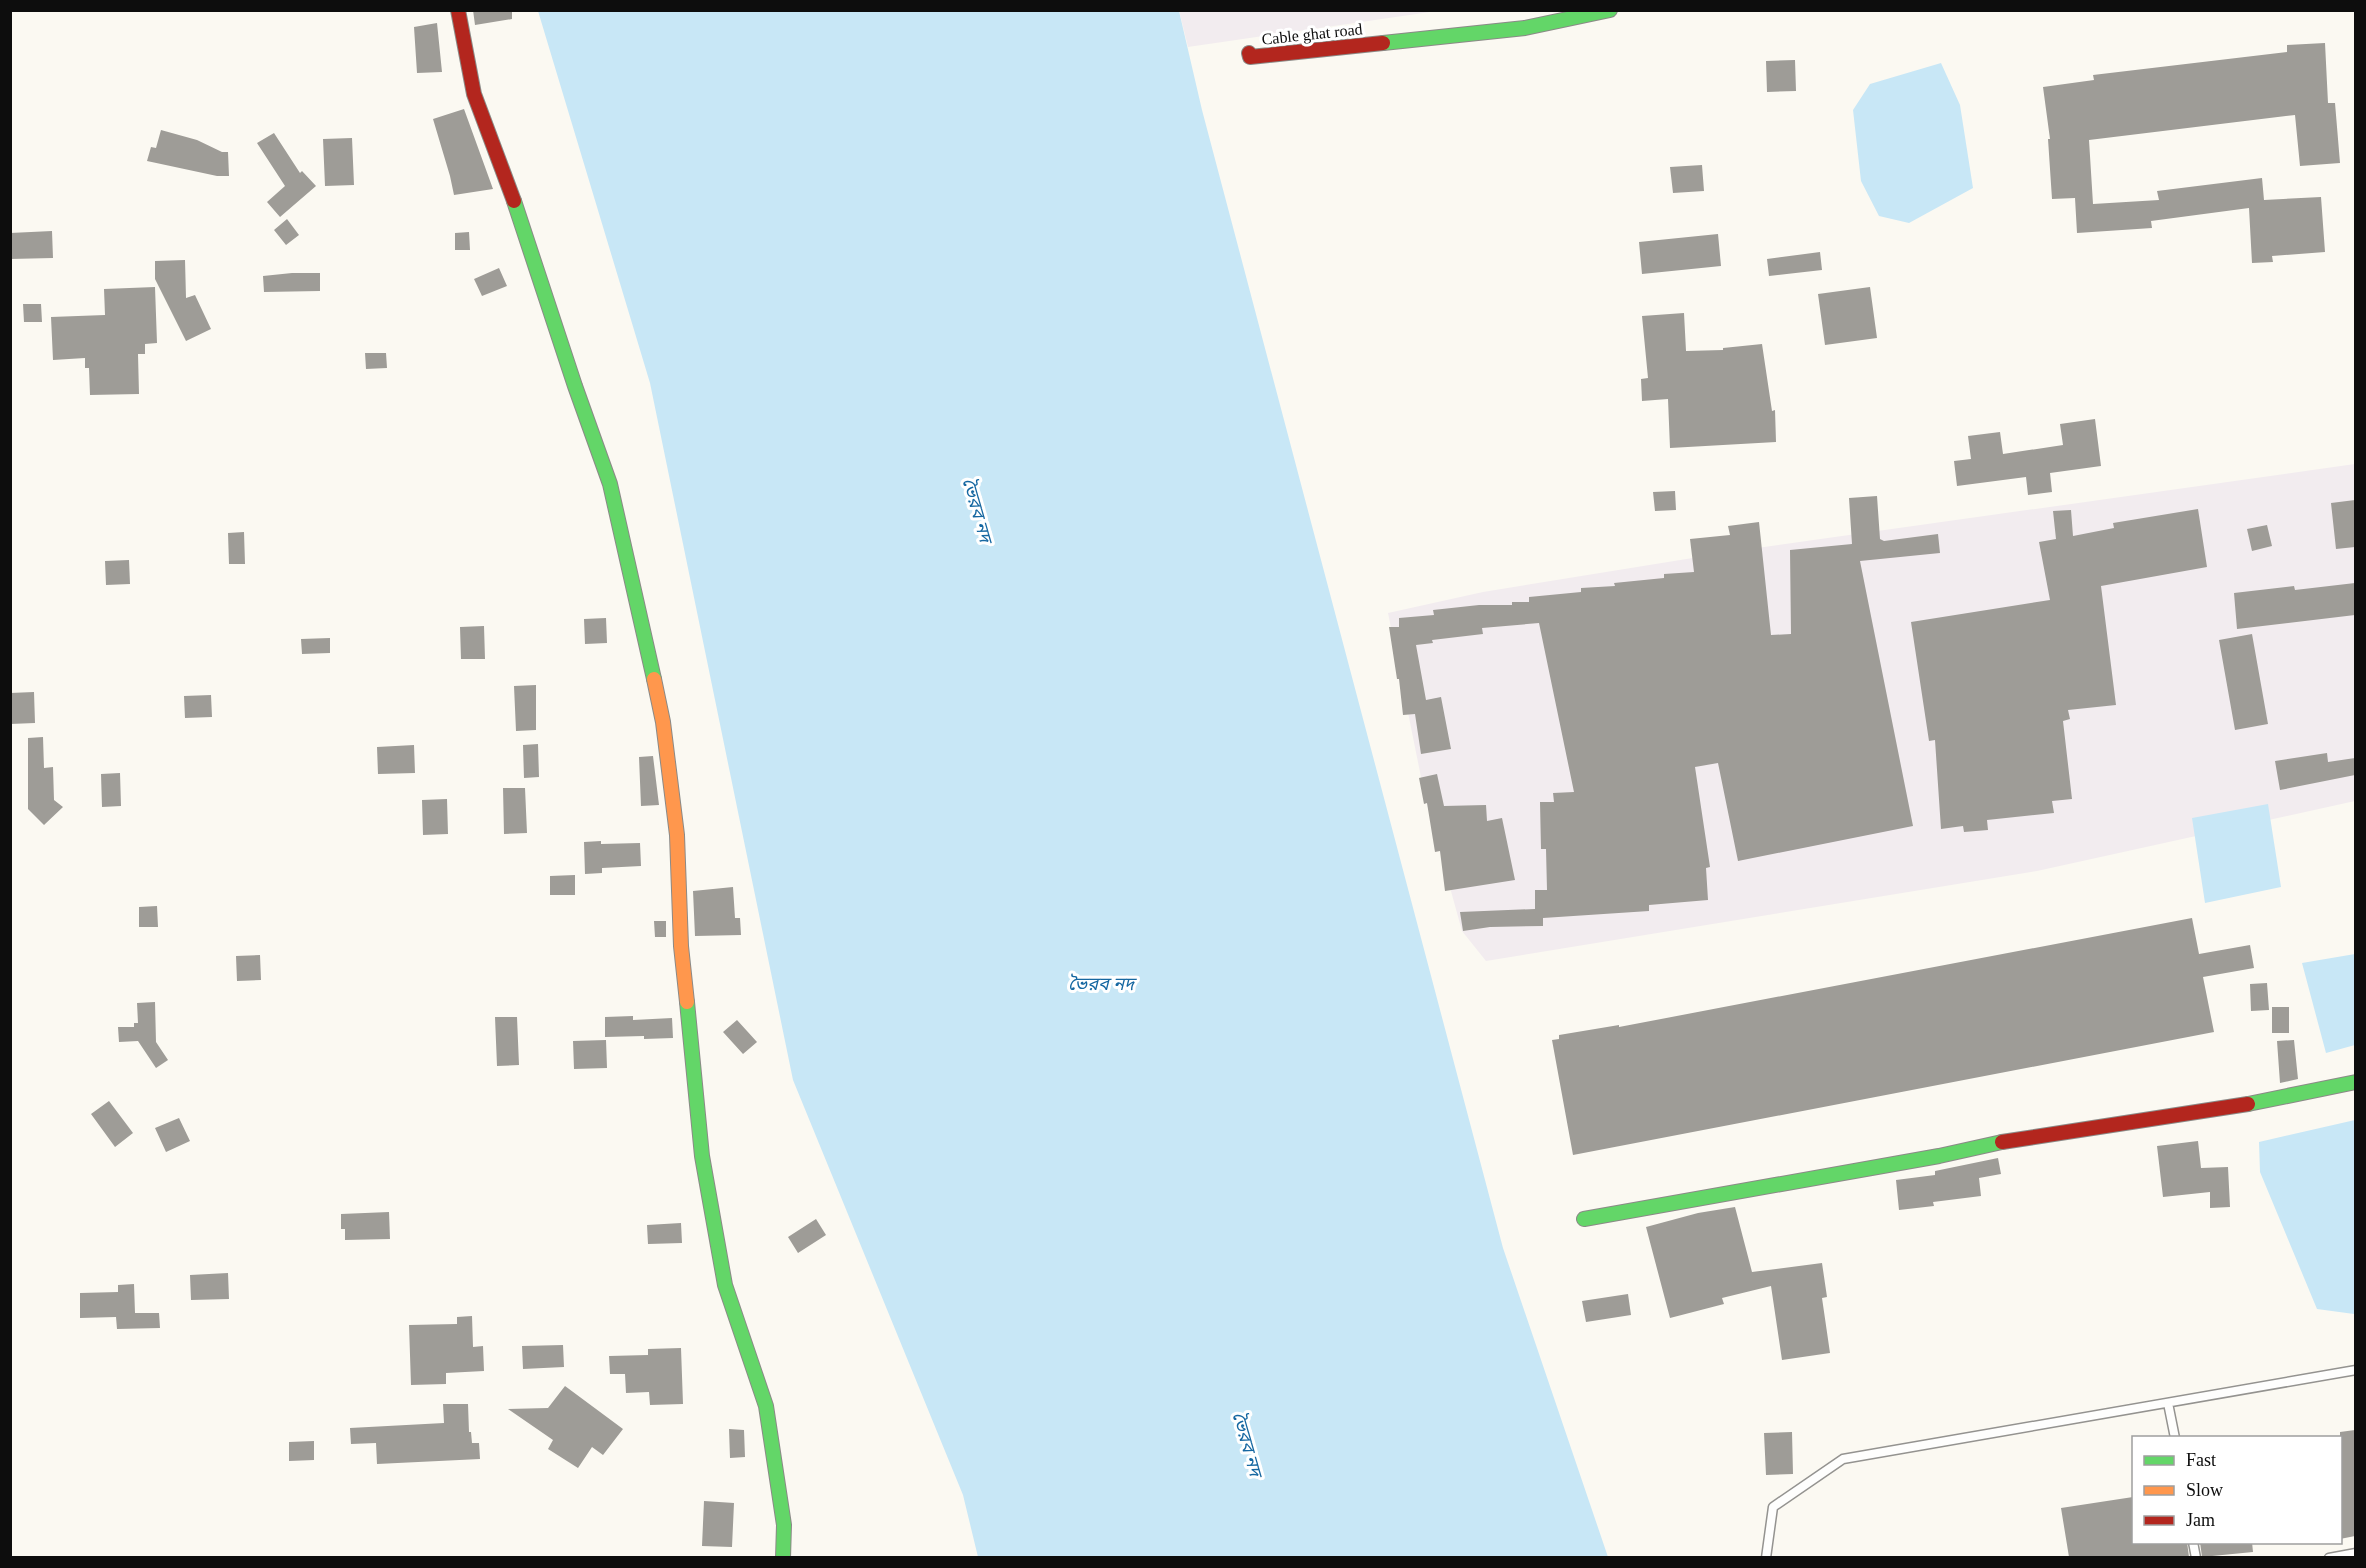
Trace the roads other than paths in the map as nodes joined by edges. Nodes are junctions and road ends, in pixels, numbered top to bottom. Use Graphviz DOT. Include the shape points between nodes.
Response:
graph roads {
  1 [pos="458,10"];
  2 [pos="1585,10"];
  3 [pos="1610,10"];
  4 [pos="2355,1082"];
  5 [pos="1584,1219"];
  6 [pos="2355,1370"];
  7 [pos="2168,1403"];
  8 [pos="2175,1436"];
  9 [pos="2355,1553"];
  10 [pos="783,1557"];
  11 [pos="1766,1557"];
  12 [pos="2330,1557"];
  1 -- 10 [label="street" via="474,93 528,238 610,484 663,722 677,835 681,946 702,1156 725,1285 766,1406 784,1525"];
  2 -- 3 [label="street, Cable ghat road" via="1522,24 1249,53 1250,57 1525,28"];
  4 -- 5 [label="street" via="2248,1104 2016,1139"];
  6 -- 7 [label="lane"];
  7 -- 8 [label="lane"];
  7 -- 11 [label="lane" via="1843,1459 1773,1508"];
  9 -- 12 [label="lane"];
}
